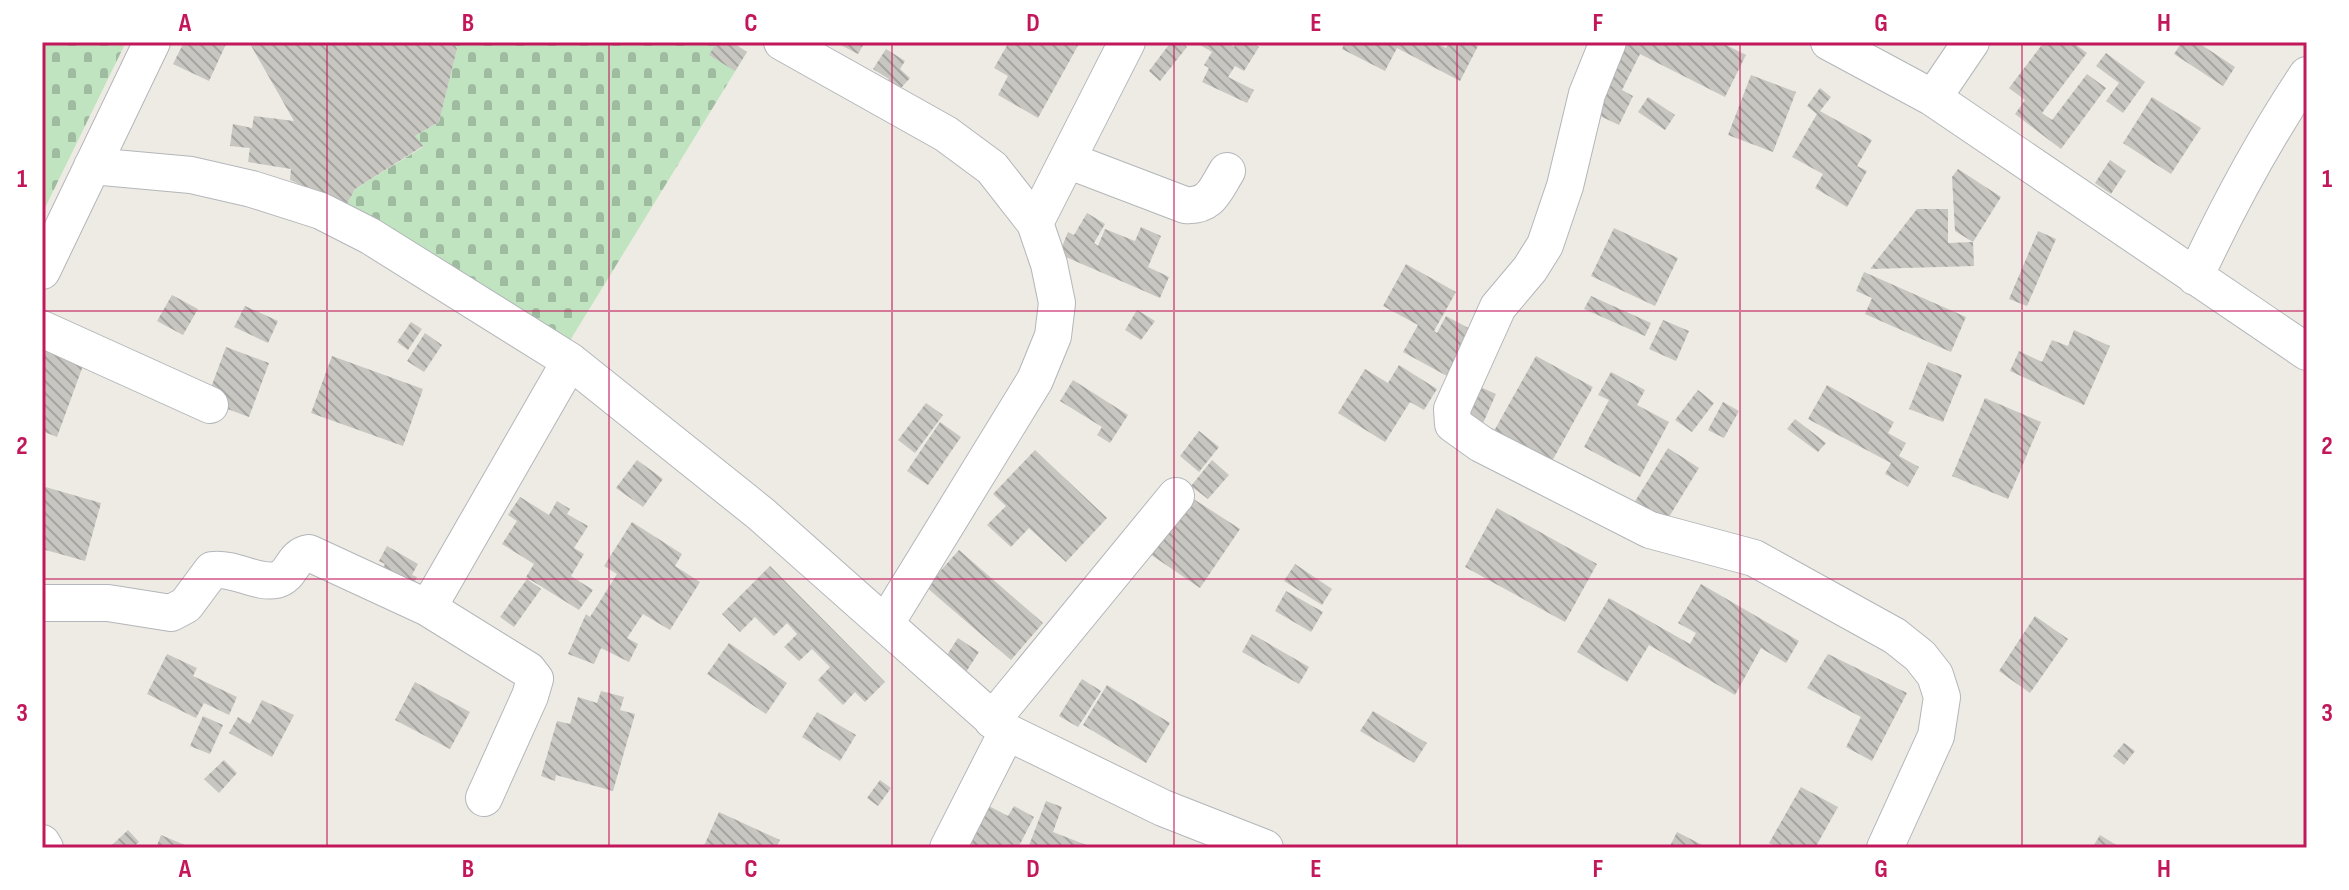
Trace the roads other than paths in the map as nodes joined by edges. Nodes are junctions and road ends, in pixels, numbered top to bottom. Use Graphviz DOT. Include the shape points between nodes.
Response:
graph roads {
  1 [pos="152,42"];
  2 [pos="782,42"];
  3 [pos="1127,42"];
  4 [pos="1608,42"];
  5 [pos="1829,42"];
  6 [pos="1971,42"];
  7 [pos="2307,75"];
  8 [pos="1933,98"];
  9 [pos="1067,160"];
  10 [pos="92,166"];
  11 [pos="1227,171"];
  12 [pos="1035,223"];
  13 [pos="42,271"];
  14 [pos="2195,277"];
  15 [pos="42,329"];
  16 [pos="2307,352"];
  17 [pos="570,361"];
  18 [pos="210,405"];
  19 [pos="1176,496"];
  20 [pos="42,603"];
  21 [pos="428,608"];
  22 [pos="886,623"];
  23 [pos="1000,726"];
  24 [pos="484,798"];
  25 [pos="948,848"];
  26 [pos="1265,848"];
  27 [pos="1885,848"];
  1 -- 10 [label="street"];
  2 -- 12 [label="street" via="946,134 992,168"];
  3 -- 9 [label="street"];
  4 -- 27 [label="street" via="1587,94 1545,245 1498,307 1452,409 1453,424 1481,444 1650,530 1754,558 1895,636 1920,656 1935,675 1942,697 1936,736"];
  5 -- 8 [label="street"];
  6 -- 8 [label="street"];
  7 -- 14 [label="street" via="2240,183"];
  8 -- 14 [label="street"];
  9 -- 11 [label="street" via="1199,206 1211,198"];
  9 -- 12 [label="street"];
  10 -- 13 [label="street"];
  10 -- 17 [label="street" via="191,175 321,211 424,268"];
  12 -- 22 [label="street" via="1057,303 1053,336 1035,380"];
  14 -- 16 [label="street"];
  15 -- 18 [label="street"];
  17 -- 21 [label="street"];
  17 -- 22 [label="street" via="761,514"];
  19 -- 23 [label="street"];
  20 -- 21 [label="street" via="108,603 171,613 186,605 212,570 278,580 296,558 309,553"];
  21 -- 24 [label="street" via="535,679"];
  22 -- 23 [label="street"];
  23 -- 25 [label="street"];
  23 -- 26 [label="street" via="1163,808"];
}
